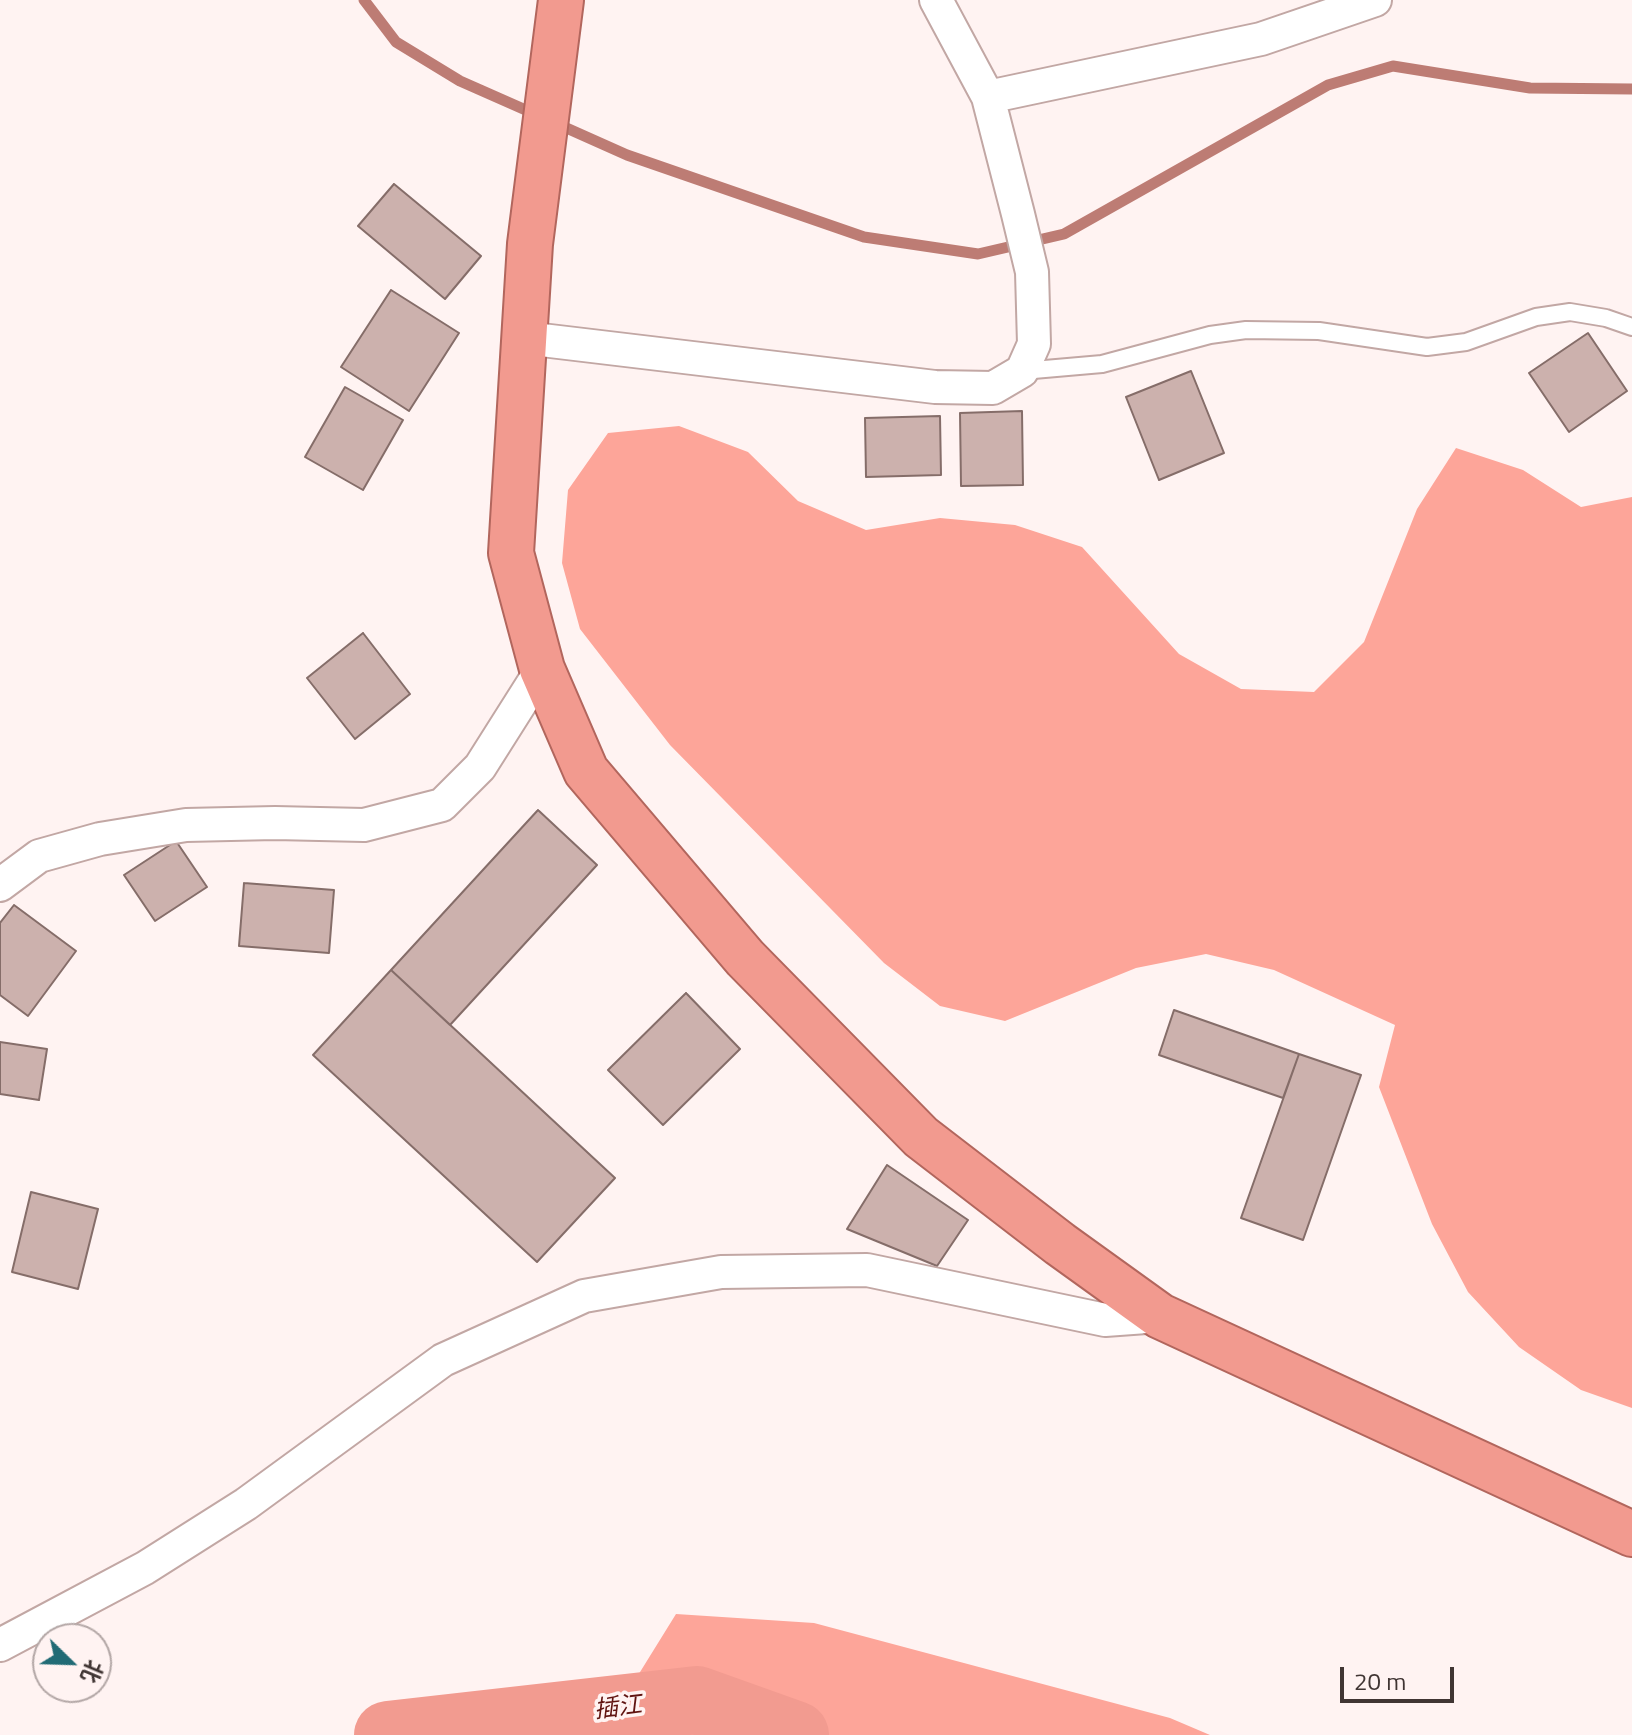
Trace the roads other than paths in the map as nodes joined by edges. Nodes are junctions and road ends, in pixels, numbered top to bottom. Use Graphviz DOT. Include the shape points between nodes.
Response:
graph roads {
  1 [pos="561,0"];
  2 [pos="936,0"];
  3 [pos="1375,0"];
  4 [pos="988,97"];
  5 [pos="1632,327"];
  6 [pos="525,338"];
  7 [pos="1022,371"];
  8 [pos="542,669"];
  9 [pos="0,885"];
  10 [pos="1160,1316"];
  11 [pos="1632,1534"];
  12 [pos="0,1645"];
  1 -- 6 [label="highway"];
  2 -- 4 [label="street"];
  3 -- 4 [label="street" via="1261,39"];
  4 -- 7 [label="street" via="1032,272 1034,344"];
  5 -- 7 [label="lane" via="1570,312 1536,317 1466,342 1427,347 1319,331 1246,330 1102,364"];
  6 -- 7 [label="street" via="935,387 993,388"];
  6 -- 8 [label="highway" via="511,553"];
  8 -- 9 [label="street" via="480,767 442,805 364,825 186,825 100,839 39,856"];
  8 -- 10 [label="highway" via="586,771 745,958 921,1137"];
  10 -- 11 [label="highway"];
  10 -- 12 [label="street" via="1105,1320 867,1270 721,1272 584,1296 443,1360 233,1512 145,1568"];
}
